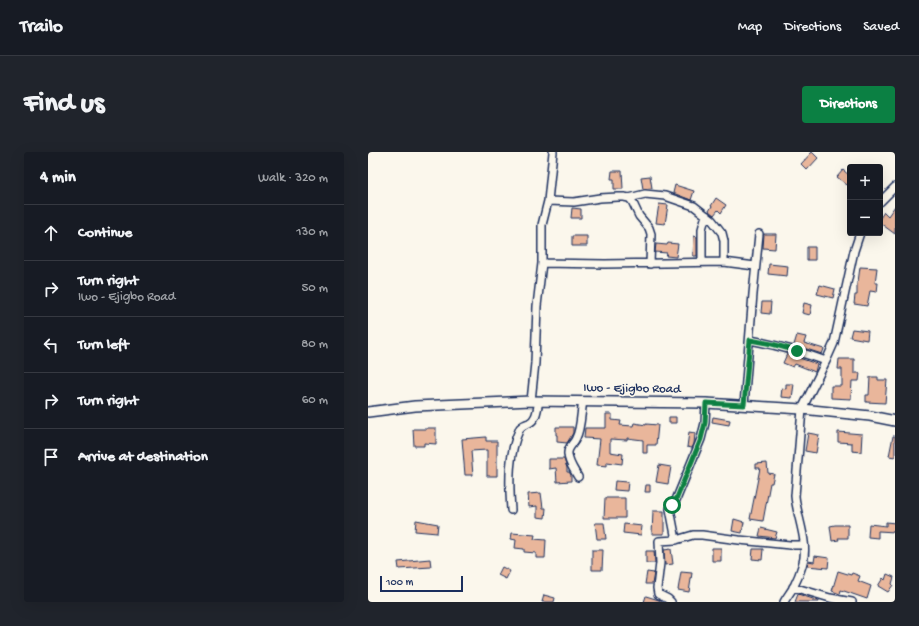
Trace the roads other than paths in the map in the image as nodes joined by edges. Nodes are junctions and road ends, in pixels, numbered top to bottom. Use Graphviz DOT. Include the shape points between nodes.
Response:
graph roads {
  1 [pos="553,152"];
  2 [pos="895,187"];
  3 [pos="629,198"];
  4 [pos="882,200"];
  5 [pos="548,201"];
  6 [pos="706,215"];
  7 [pos="759,234"];
  8 [pos="859,236"];
  9 [pos="702,262"];
  10 [pos="724,262"];
  11 [pos="542,263"];
  12 [pos="650,264"];
  13 [pos="755,266"];
  14 [pos="750,340"];
  15 [pos="826,361"];
  16 [pos="535,401"];
  17 [pos="583,401"];
  18 [pos="706,403"];
  19 [pos="744,405"];
  20 [pos="802,409"];
  21 [pos="368,412"];
  22 [pos="895,421"];
  23 [pos="578,477"];
  24 [pos="511,510"];
  25 [pos="676,540"];
  26 [pos="804,545"];
  27 [pos="793,587"];
  28 [pos="671,602"];
  29 [pos="784,602"];
  30 [pos="852,602"];
  1 -- 5 [label="street"];
  2 -- 4 [label="street"];
  3 -- 5 [label="street" via="618,196 574,202"];
  3 -- 6 [label="street" via="644,194 665,196 694,206"];
  3 -- 12 [label="street" via="651,234"];
  5 -- 11 [label="street" via="542,225"];
  6 -- 9 [label="street" via="702,229"];
  6 -- 10 [label="street" via="722,233"];
  7 -- 13 [label="street"];
  8 -- 15 [label="street" via="836,336"];
  9 -- 10 [label="street"];
  9 -- 12 [label="street"];
  10 -- 13 [label="street"];
  11 -- 12 [label="street"];
  11 -- 16 [label="street" via="537,306"];
  13 -- 14 [label="street"];
  14 -- 15 [label="street" via="788,348"];
  14 -- 19 [label="street"];
  15 -- 20 [label="street"];
  16 -- 17 [label="main road, Iwo - Ejigbo Road"];
  16 -- 21 [label="main road, Iwo - Ejigbo Road" via="415,406"];
  16 -- 24 [label="street" via="534,419 520,428 512,453"];
  17 -- 18 [label="main road, Iwo - Ejigbo Road"];
  17 -- 23 [label="street" via="577,437 568,451 568,459"];
  18 -- 19 [label="main road, Iwo - Ejigbo Road"];
  18 -- 25 [label="street" via="701,439 670,510"];
  19 -- 20 [label="main road, Iwo - Ejigbo Road"];
  20 -- 22 [label="main road, Iwo - Ejigbo Road"];
  20 -- 26 [label="street" via="795,496"];
  25 -- 26 [label="street" via="702,535"];
  25 -- 28 [label="street" via="659,541 658,594"];
  26 -- 27 [label="street" via="802,565"];
  27 -- 29 [label="street"];
  27 -- 30 [label="street"];
}
